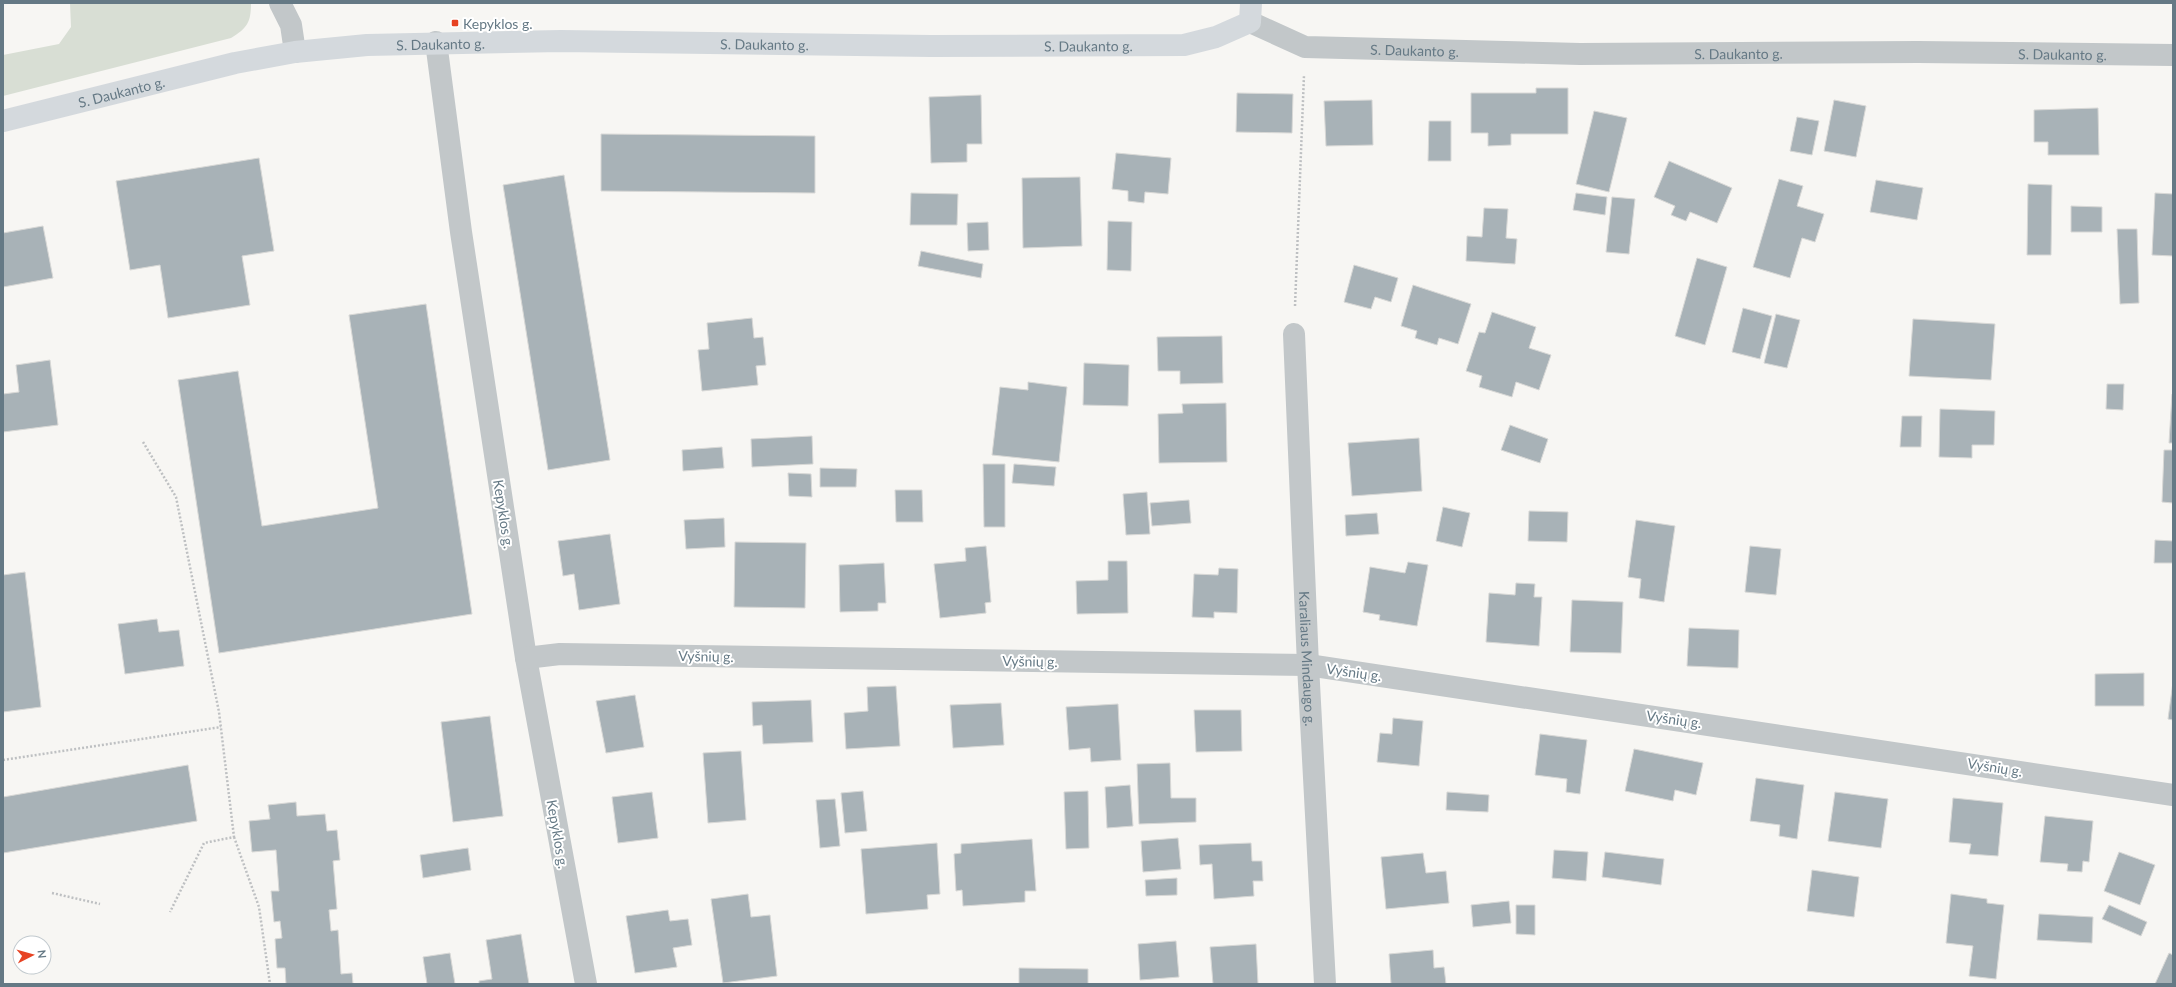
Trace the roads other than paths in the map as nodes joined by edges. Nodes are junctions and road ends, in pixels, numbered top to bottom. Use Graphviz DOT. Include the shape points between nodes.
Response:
graph roads {
  1 [pos="280,3"];
  2 [pos="1251,13"];
  3 [pos="436,42"];
  4 [pos="295,52"];
  5 [pos="2173,55"];
  6 [pos="3,121"];
  7 [pos="1294,334"];
  8 [pos="526,658"];
  9 [pos="1308,665"];
  10 [pos="2173,795"];
  11 [pos="586,984"];
  12 [pos="1325,984"];
  1 -- 4 [label="street" via="291,25"];
  2 -- 3 [label="main road, S. Daukanto g." via="1216,37 1184,46 931,46 561,40"];
  2 -- 5 [label="street, S. Daukanto g." via="1305,47 1580,54 1918,52"];
  3 -- 4 [label="main road, S. Daukanto g."];
  3 -- 8 [label="street, Kepyklos g." via="461,232"];
  4 -- 6 [label="main road, S. Daukanto g." via="235,62"];
  7 -- 9 [label="street, Karaliaus Mindaugo g."];
  8 -- 9 [label="street, Vyšnių g." via="560,654"];
  8 -- 11 [label="street, Kepyklos g."];
  9 -- 10 [label="street, Vyšnių g."];
  9 -- 12 [label="street, Karaliaus Mindaugo g."];
}
